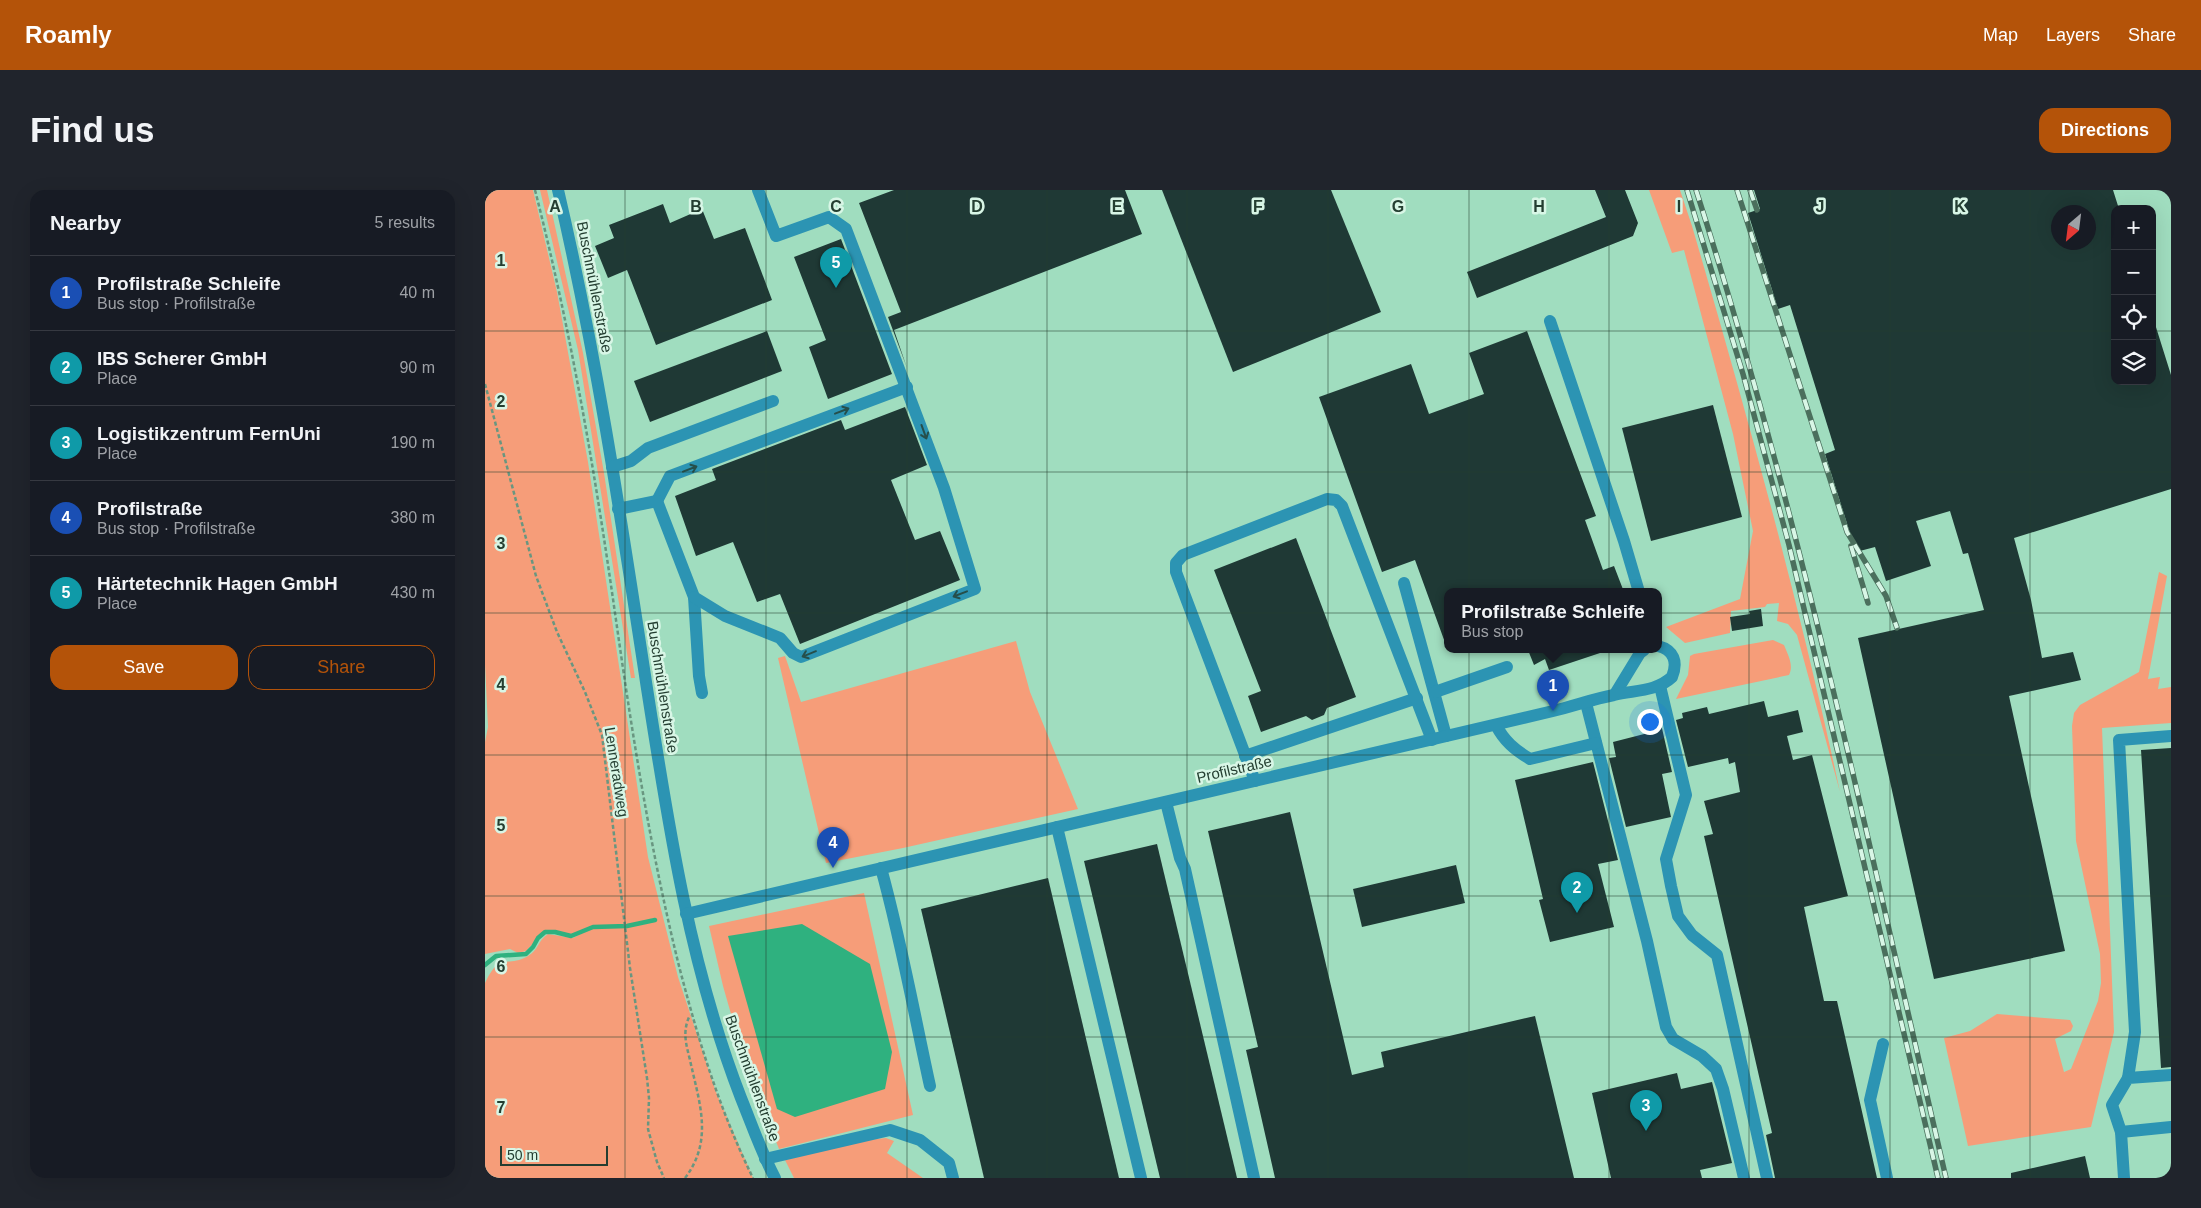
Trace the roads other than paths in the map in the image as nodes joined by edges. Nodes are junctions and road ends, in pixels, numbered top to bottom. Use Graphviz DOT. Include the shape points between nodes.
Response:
graph roads {
  1 [pos="558,190"];
  2 [pos="758,190"];
  3 [pos="1550,321"];
  4 [pos="907,387"];
  5 [pos="773,400"];
  6 [pos="612,468"];
  7 [pos="657,501"];
  8 [pos="619,509"];
  9 [pos="1405,583"];
  10 [pos="1638,588"];
  11 [pos="694,597"];
  12 [pos="1662,647"];
  13 [pos="1640,653"];
  14 [pos="1507,667"];
  15 [pos="1660,686"];
  16 [pos="1435,692"];
  17 [pos="702,693"];
  18 [pos="1615,694"];
  19 [pos="1417,698"];
  20 [pos="1586,703"];
  21 [pos="1496,725"];
  22 [pos="1446,736"];
  23 [pos="2171,736"];
  24 [pos="1432,740"];
  25 [pos="1596,743"];
  26 [pos="1245,756"];
  27 [pos="1255,781"];
  28 [pos="1166,802"];
  29 [pos="1057,827"];
  30 [pos="881,868"];
  31 [pos="686,914"];
  32 [pos="1883,1044"];
  33 [pos="2171,1075"];
  34 [pos="2128,1078"];
  35 [pos="930,1086"];
  36 [pos="2171,1127"];
  37 [pos="2121,1132"];
  38 [pos="765,1159"];
  39 [pos="775,1178"];
  40 [pos="953,1178"];
  41 [pos="1141,1178"];
  42 [pos="1254,1178"];
  43 [pos="1745,1178"];
  44 [pos="1767,1178"];
  45 [pos="1887,1178"];
  46 [pos="2124,1178"];
  1 -- 6 [label="street, Buschmühlenstraße"];
  2 -- 4 [label="street" via="776,236 829,217 846,230"];
  3 -- 10 [label="street"];
  7 -- 4 [label="street, one-way" via="671,476"];
  4 -- 11 [label="street, one-way" via="945,488 975,589 801,657 780,638 725,616"];
  5 -- 6 [label="street" via="648,448 631,461"];
  6 -- 8 [label="street, Buschmühlenstraße"];
  7 -- 8 [label="street"];
  7 -- 11 [label="street"];
  8 -- 31 [label="street, Buschmühlenstraße" via="670,836"];
  9 -- 16 [label="street"];
  11 -- 17 [label="street"];
  12 -- 15 [label="street" via="1673,655 1675,661 1672,677"];
  13 -- 18 [label="street"];
  14 -- 16 [label="street"];
  15 -- 18 [label="street, Profilstraße"];
  15 -- 44 [label="street" via="1686,795 1666,859 1671,886 1678,916 1692,935 1717,956"];
  16 -- 22 [label="street"];
  18 -- 20 [label="street, Profilstraße"];
  19 -- 24 [label="street"];
  19 -- 26 [label="street"];
  19 -- 26 [label="street" via="1342,506 1336,500 1327,499 1183,555 1176,563 1176,572"];
  20 -- 21 [label="street, Profilstraße"];
  20 -- 25 [label="street"];
  21 -- 22 [label="street, Profilstraße"];
  21 -- 25 [label="street" via="1503,738 1531,759"];
  22 -- 24 [label="street, Profilstraße"];
  23 -- 34 [label="street" via="2119,740 2135,1032"];
  24 -- 27 [label="street, Profilstraße"];
  25 -- 43 [label="street" via="1666,1027 1673,1039 1702,1056 1716,1069"];
  26 -- 27 [label="street"];
  27 -- 28 [label="street, Profilstraße"];
  28 -- 29 [label="street, Profilstraße"];
  28 -- 42 [label="street" via="1179,858 1185,869"];
  29 -- 30 [label="street, Profilstraße"];
  29 -- 41 [label="street"];
  30 -- 31 [label="street, Profilstraße"];
  30 -- 35 [label="street" via="899,932"];
  31 -- 38 [label="street, Buschmühlenstraße" via="726,1058"];
  32 -- 45 [label="street" via="1870,1100"];
  33 -- 34 [label="street"];
  34 -- 37 [label="street" via="2113,1105"];
  36 -- 37 [label="street"];
  37 -- 46 [label="street"];
  38 -- 39 [label="street, Buschmühlenstraße"];
  38 -- 40 [label="street" via="890,1130 920,1140 949,1163"];
}
